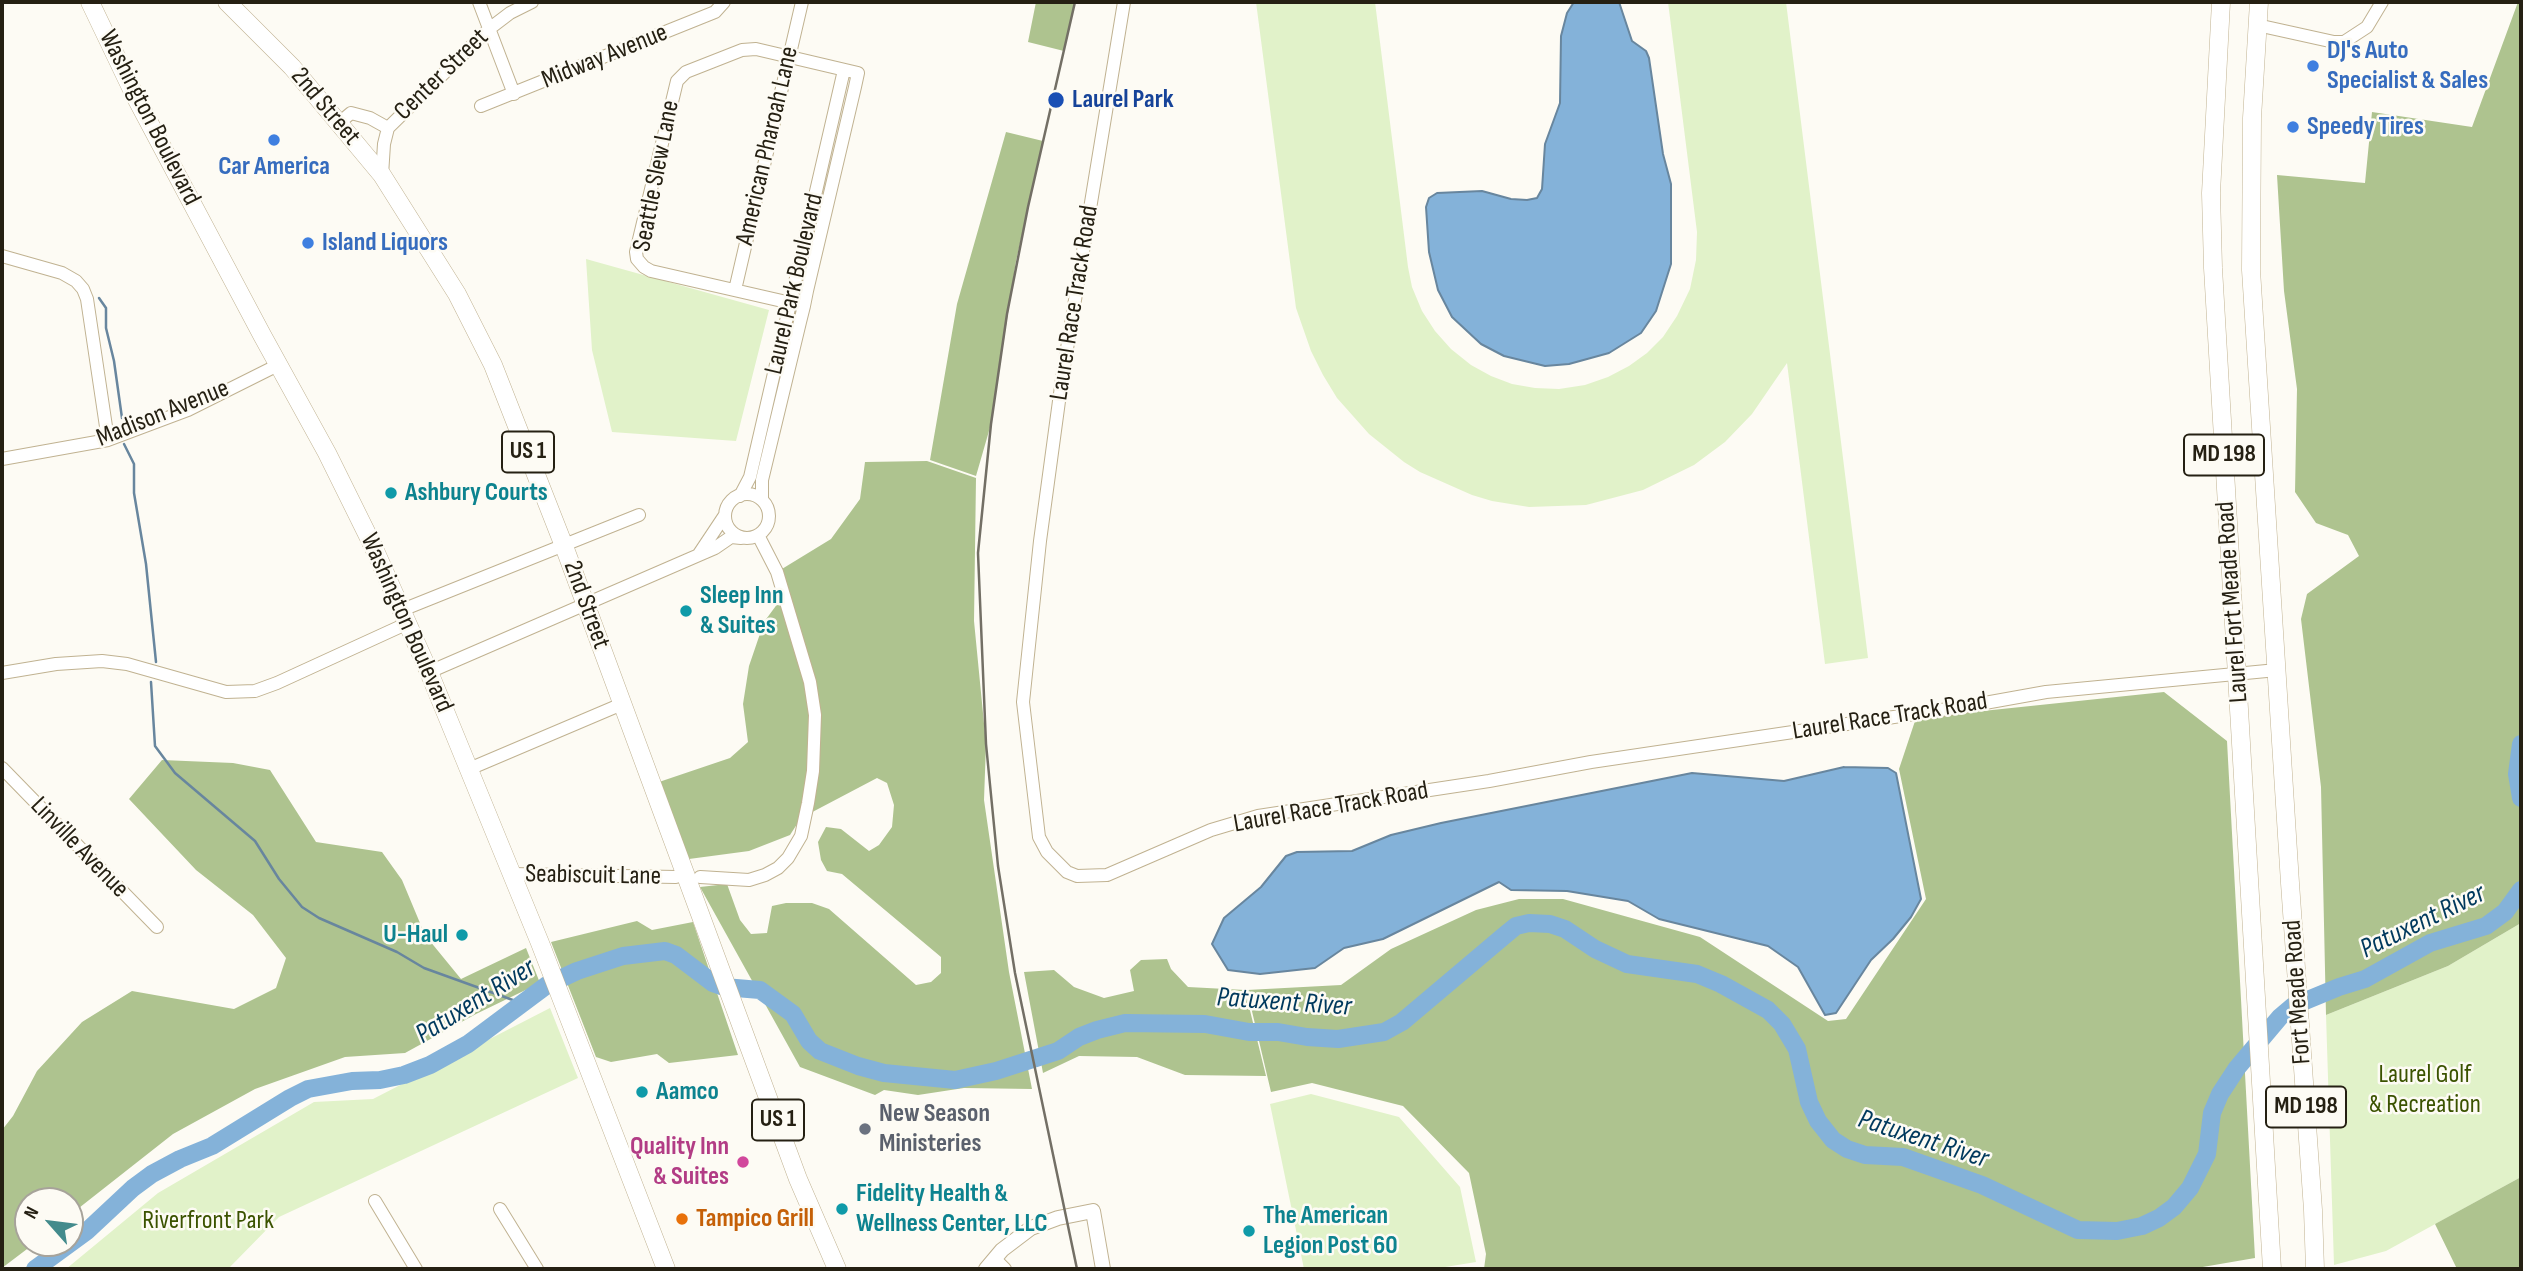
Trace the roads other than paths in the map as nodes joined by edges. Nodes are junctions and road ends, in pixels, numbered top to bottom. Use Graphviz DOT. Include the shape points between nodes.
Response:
graph roads {
  1 [pos="90,2"];
  2 [pos="99,2"];
  3 [pos="227,2"];
  4 [pos="479,2"];
  5 [pos="532,2"];
  6 [pos="724,2"];
  7 [pos="802,2"];
  8 [pos="1125,2"];
  9 [pos="2221,2"];
  10 [pos="2259,2"];
  11 [pos="2382,2"];
  12 [pos="100,24"];
  13 [pos="2257,24"];
  14 [pos="489,29"];
  15 [pos="789,56"];
  16 [pos="844,70"];
  17 [pos="514,94"];
  18 [pos="481,106"];
  19 [pos="339,123"];
  20 [pos="388,128"];
  21 [pos="382,176"];
  22 [pos="4,261"];
  23 [pos="735,290"];
  24 [pos="790,303"];
  25 [pos="804,306"];
  26 [pos="278,365"];
  27 [pos="108,440"];
  28 [pos="2,459"];
  29 [pos="740,496"];
  30 [pos="762,500"];
  31 [pos="639,515"];
  32 [pos="725,515"];
  33 [pos="758,535"];
  34 [pos="741,538"];
  35 [pos="564,546"];
  36 [pos="699,554"];
  37 [pos="585,603"];
  38 [pos="405,617"];
  39 [pos="2277,670"];
  40 [pos="429,672"];
  41 [pos="2,673"];
  42 [pos="2238,673"];
  43 [pos="622,704"];
  44 [pos="2,768"];
  45 [pos="469,769"];
  46 [pos="511,874"];
  47 [pos="676,877"];
  48 [pos="700,877"];
  49 [pos="2290,883"];
  50 [pos="2252,909"];
  51 [pos="157,928"];
  52 [pos="375,1201"];
  53 [pos="500,1209"];
  54 [pos="995,1266"];
  55 [pos="416,1269"];
  56 [pos="537,1269"];
  57 [pos="666,1269"];
  58 [pos="837,1269"];
  59 [pos="1103,1269"];
  60 [pos="2272,1269"];
  61 [pos="2315,1269"];
  1 -- 12 [label="main road, Washington Boulevard"];
  2 -- 12 [label="main road"];
  3 -- 19 [label="main road, 2nd Street / US 1" via="292,67"];
  4 -- 14 [label="street"];
  5 -- 14 [label="street, Center Street"];
  6 -- 17 [label="street, Midway Avenue" via="715,12"];
  7 -- 15 [label="street, American Pharoah Lane"];
  8 -- 42 [label="street, Laurel Race Track Road" via="1061,388 1023,702 1039,837 1067,872 1107,875 1211,830 1258,816 2046,692"];
  9 -- 42 [label="main road, Laurel Fort Meade Road / MD 198" via="2213,139 2213,256"];
  10 -- 13 [label="main road, Laurel Fort Meade Road / MD 198"];
  11 -- 13 [label="street" via="2367,27 2344,41"];
  12 -- 26 [label="main road, Washington Boulevard"];
  13 -- 39 [label="main road, Laurel Fort Meade Road / MD 198" via="2251,270"];
  14 -- 17 [label="street"];
  14 -- 20 [label="street, Center Street"];
  15 -- 16 [label="street"];
  15 -- 23 [label="street, American Pharoah Lane"];
  15 -- 23 [label="street, Seattle Slew Lane" via="742,50 686,72 677,81 636,252 639,263 651,271"];
  16 -- 24 [label="street, Laurel Park Boulevard"];
  16 -- 25 [label="street, Laurel Park Boulevard" via="858,73"];
  17 -- 18 [label="street, Midway Avenue"];
  19 -- 20 [label="street, Center Street" via="351,113"];
  19 -- 21 [label="main road, 2nd Street / US 1"];
  20 -- 21 [label="street, Center Street"];
  21 -- 35 [label="main road, 2nd Street / US 1" via="476,329"];
  22 -- 27 [label="street" via="48,268 76,281 87,299"];
  23 -- 24 [label="street, Seattle Slew Lane"];
  24 -- 25 [label="street, Seattle Slew Lane"];
  24 -- 29 [label="street, Laurel Park Boulevard" via="750,477"];
  25 -- 30 [label="street, Laurel Park Boulevard" via="762,480"];
  26 -- 27 [label="street, Madison Avenue" via="188,410"];
  26 -- 38 [label="main road, Washington Boulevard" via="327,453"];
  27 -- 28 [label="street, Madison Avenue"];
  29 -- 30 [label="street"];
  29 -- 32 [label="street, Laurel Park Boulevard" via="730,502"];
  30 -- 33 [label="street, Laurel Park Boulevard" via="769,520"];
  31 -- 35 [label="street"];
  32 -- 34 [label="street" via="729,529"];
  32 -- 36 [label="street, Laurel Park Boulevard"];
  33 -- 34 [label="street"];
  33 -- 48 [label="street, Seabiscuit Lane" via="777,572 810,682 815,715 808,803 801,835 778,868 749,880"];
  34 -- 36 [label="street" via="731,537"];
  35 -- 37 [label="main road, 2nd Street / US 1"];
  35 -- 38 [label="street"];
  36 -- 37 [label="street"];
  37 -- 40 [label="street"];
  37 -- 43 [label="main road, 2nd Street / US 1"];
  38 -- 40 [label="main road, Washington Boulevard"];
  38 -- 41 [label="street" via="277,683 239,692 127,664 55,664"];
  39 -- 42 [label="street, Laurel Race Track Road"];
  39 -- 49 [label="main road, Laurel Fort Meade Road / MD 198"];
  40 -- 45 [label="main road, Washington Boulevard"];
  42 -- 50 [label="main road, Laurel Fort Meade Road / MD 198"];
  43 -- 45 [label="street"];
  43 -- 58 [label="main road, 2nd Street / US 1" via="799,1179"];
  44 -- 51 [label="street, Linville Avenue"];
  45 -- 46 [label="main road, Washington Boulevard"];
  46 -- 47 [label="street, Seabiscuit Lane"];
  46 -- 57 [label="main road, Washington Boulevard"];
  49 -- 61 [label="main road, Fort Meade Road / MD 198"];
  50 -- 60 [label="main road, Fort Meade Road / MD 198"];
  52 -- 55 [label="street"];
  53 -- 56 [label="street"];
  54 -- 59 [label="street" via="1012,1241 1031,1228 1093,1211"];
}
